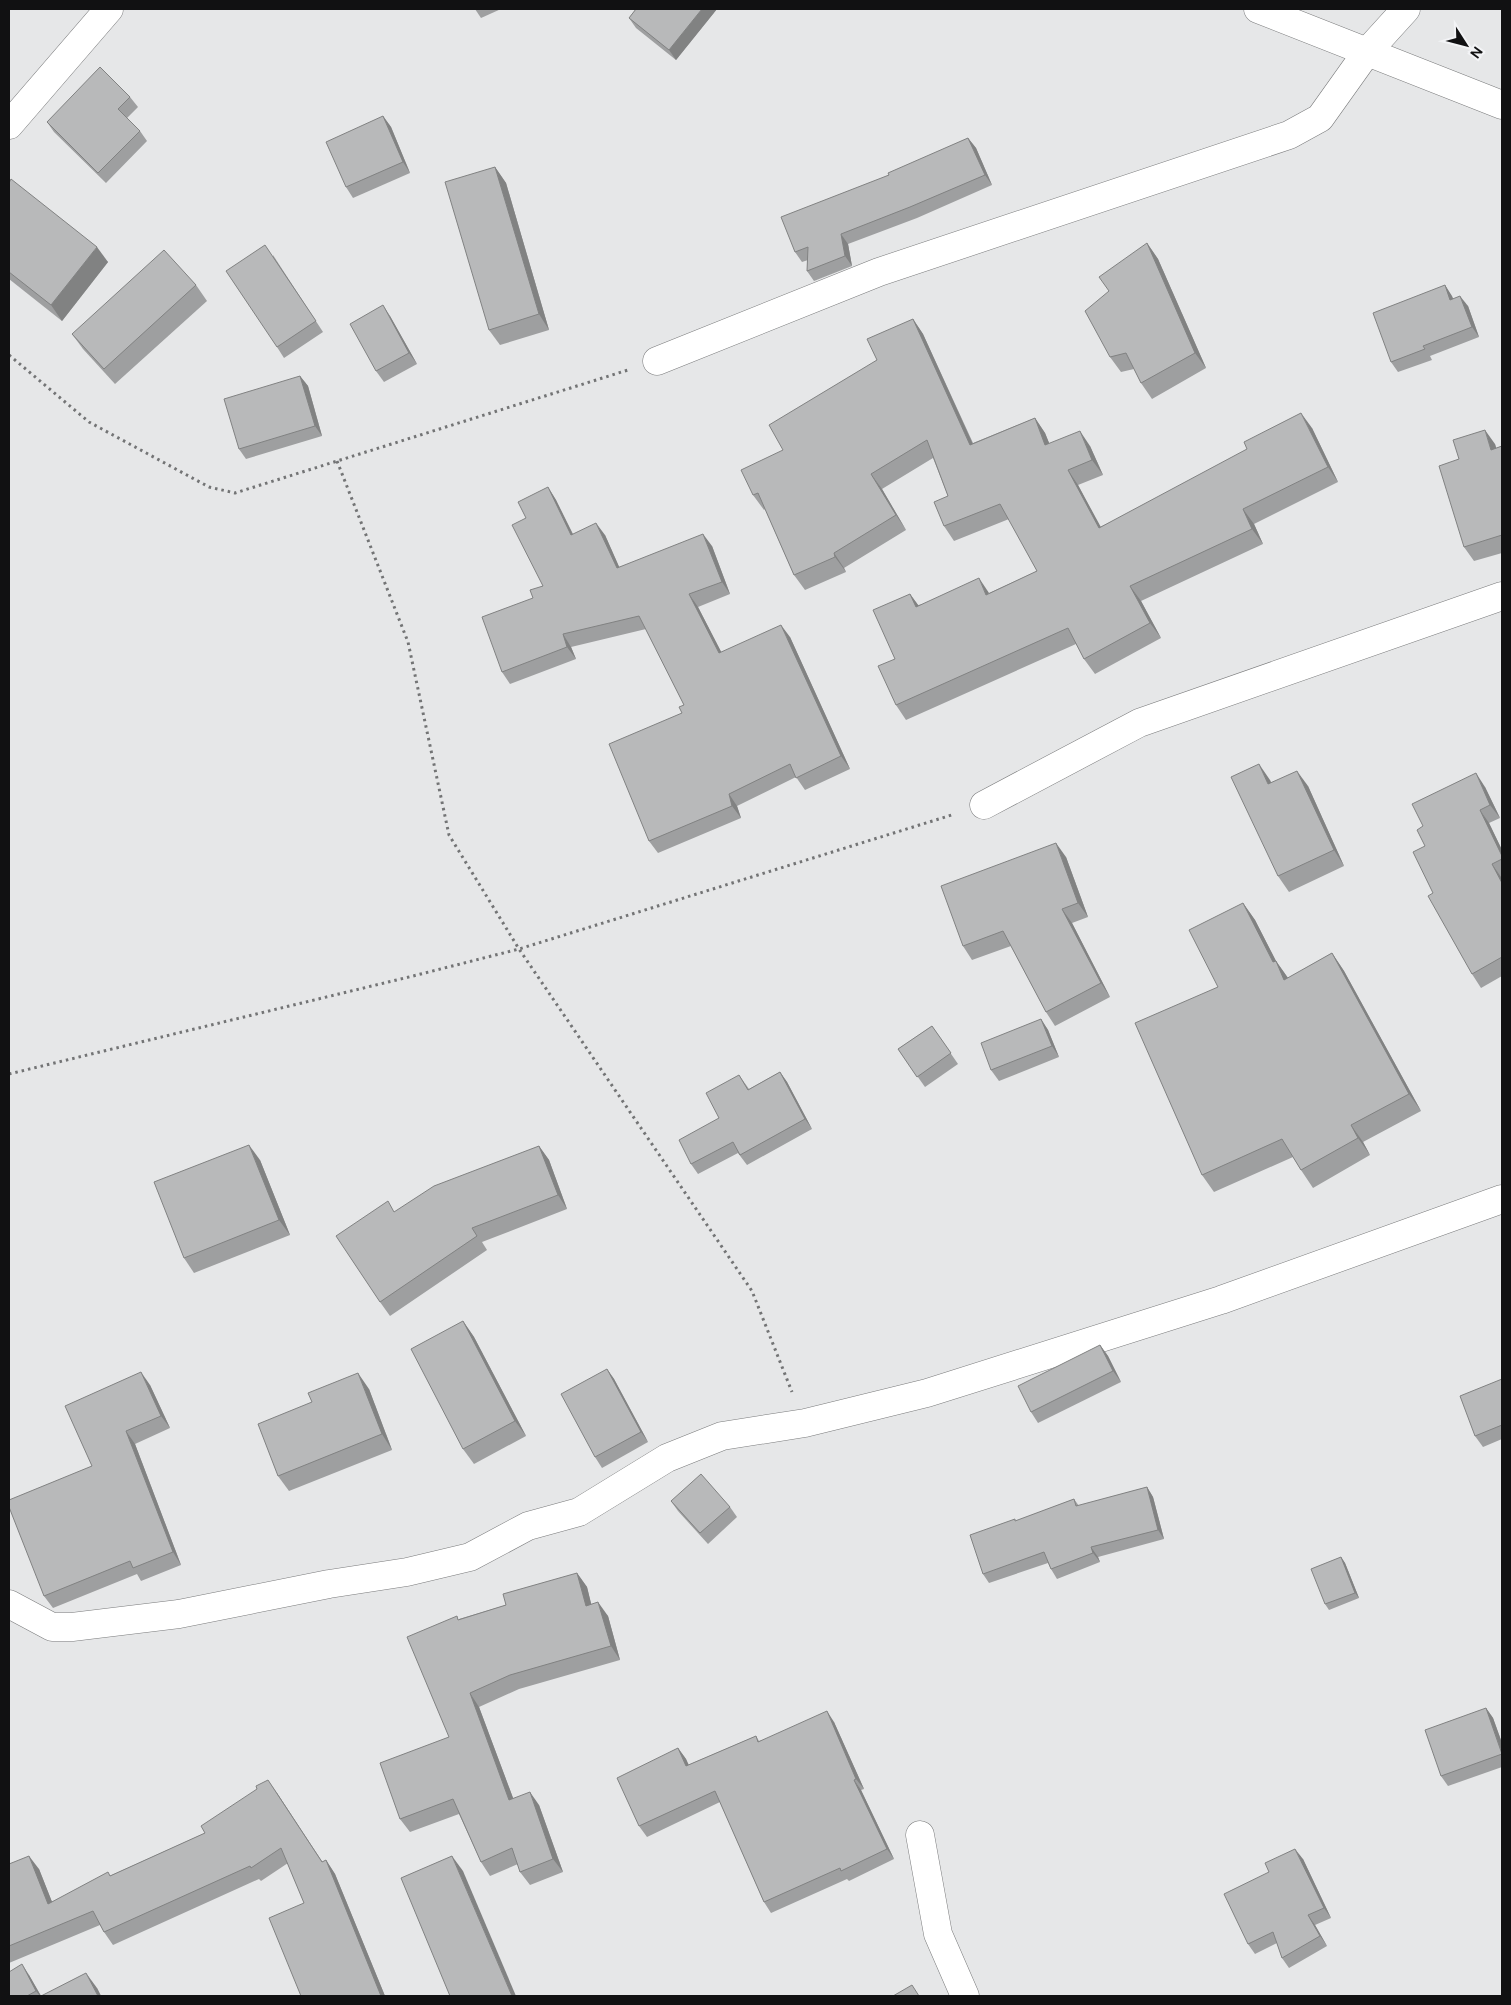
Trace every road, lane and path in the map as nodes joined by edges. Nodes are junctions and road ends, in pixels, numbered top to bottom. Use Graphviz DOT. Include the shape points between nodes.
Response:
graph roads {
  1 [pos="109,9"];
  2 [pos="1258,9"];
  3 [pos="1406,9"];
  4 [pos="1368,52"];
  5 [pos="1502,105"];
  6 [pos="9,125"];
  7 [pos="9,355"];
  8 [pos="657,361"];
  9 [pos="337,461"];
  10 [pos="1502,596"];
  11 [pos="984,805"];
  12 [pos="519,949"];
  13 [pos="9,1074"];
  14 [pos="1502,1199"];
  15 [pos="804,1423"];
  16 [pos="9,1604"];
  17 [pos="920,1835"];
  18 [pos="965,1996"];
  1 -- 6 [label="street"];
  2 -- 4 [label="street"];
  3 -- 4 [label="street"];
  4 -- 5 [label="street"];
  4 -- 8 [label="street" via="1320,118 1289,135 879,272"];
  7 -- 9 [label="path" via="89,422 209,487 234,493"];
  8 -- 9 [label="path"];
  9 -- 12 [label="path" via="408,642 449,836"];
  10 -- 11 [label="street" via="1139,723"];
  11 -- 12 [label="path"];
  12 -- 13 [label="path"];
  12 -- 15 [label="path" via="752,1291"];
  14 -- 15 [label="street" via="1221,1300 927,1393"];
  15 -- 16 [label="street" via="722,1436 667,1458 579,1512 528,1526 470,1556 407,1572 180,1614 72,1627 52,1627"];
  17 -- 18 [label="street" via="938,1934"];
}
